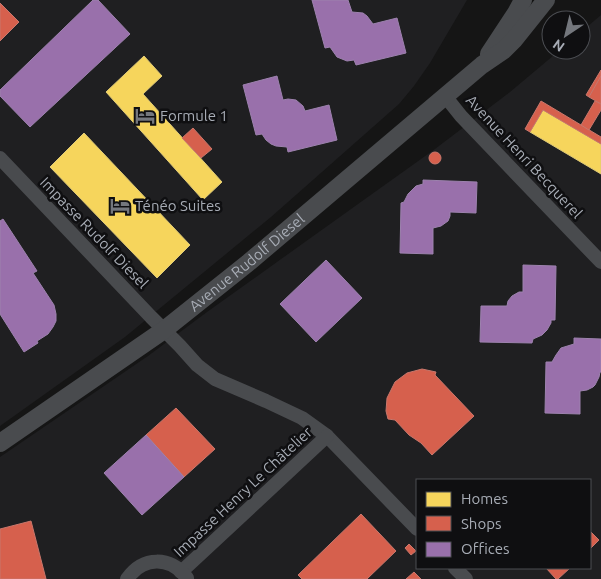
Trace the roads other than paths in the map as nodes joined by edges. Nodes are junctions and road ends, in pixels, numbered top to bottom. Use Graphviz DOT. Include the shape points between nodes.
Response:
graph roads {
  1 [pos="523,0"];
  2 [pos="546,0"];
  3 [pos="482,65"];
  4 [pos="445,96"];
  5 [pos="0,158"];
  6 [pos="601,262"];
  7 [pos="164,330"];
  8 [pos="328,436"];
  9 [pos="0,443"];
  10 [pos="416,528"];
  11 [pos="456,569"];
  12 [pos="184,575"];
  13 [pos="127,579"];
  14 [pos="466,579"];
  1 -- 3 [label="street, Avenue Rudolf Diesel"];
  2 -- 3 [label="street, Avenue Rudolf Diesel" via="514,40"];
  3 -- 4 [label="street, Avenue Rudolf Diesel"];
  4 -- 6 [label="street, Avenue Henri Becquerel"];
  4 -- 7 [label="street, Avenue Rudolf Diesel"];
  5 -- 7 [label="street, Impasse Rudolf Diesel"];
  7 -- 8 [label="street, Impasse Rudolf Diesel" via="215,379 302,418"];
  7 -- 9 [label="street, Avenue Rudolf Diesel"];
  8 -- 10 [label="street, Impasse Rudolf Diesel"];
  8 -- 12 [label="street, Impasse Henry Le Châtelier"];
  11 -- 14 [label="street"];
  12 -- 13 [label="street" via="173,565 151,562 132,571"];
}
